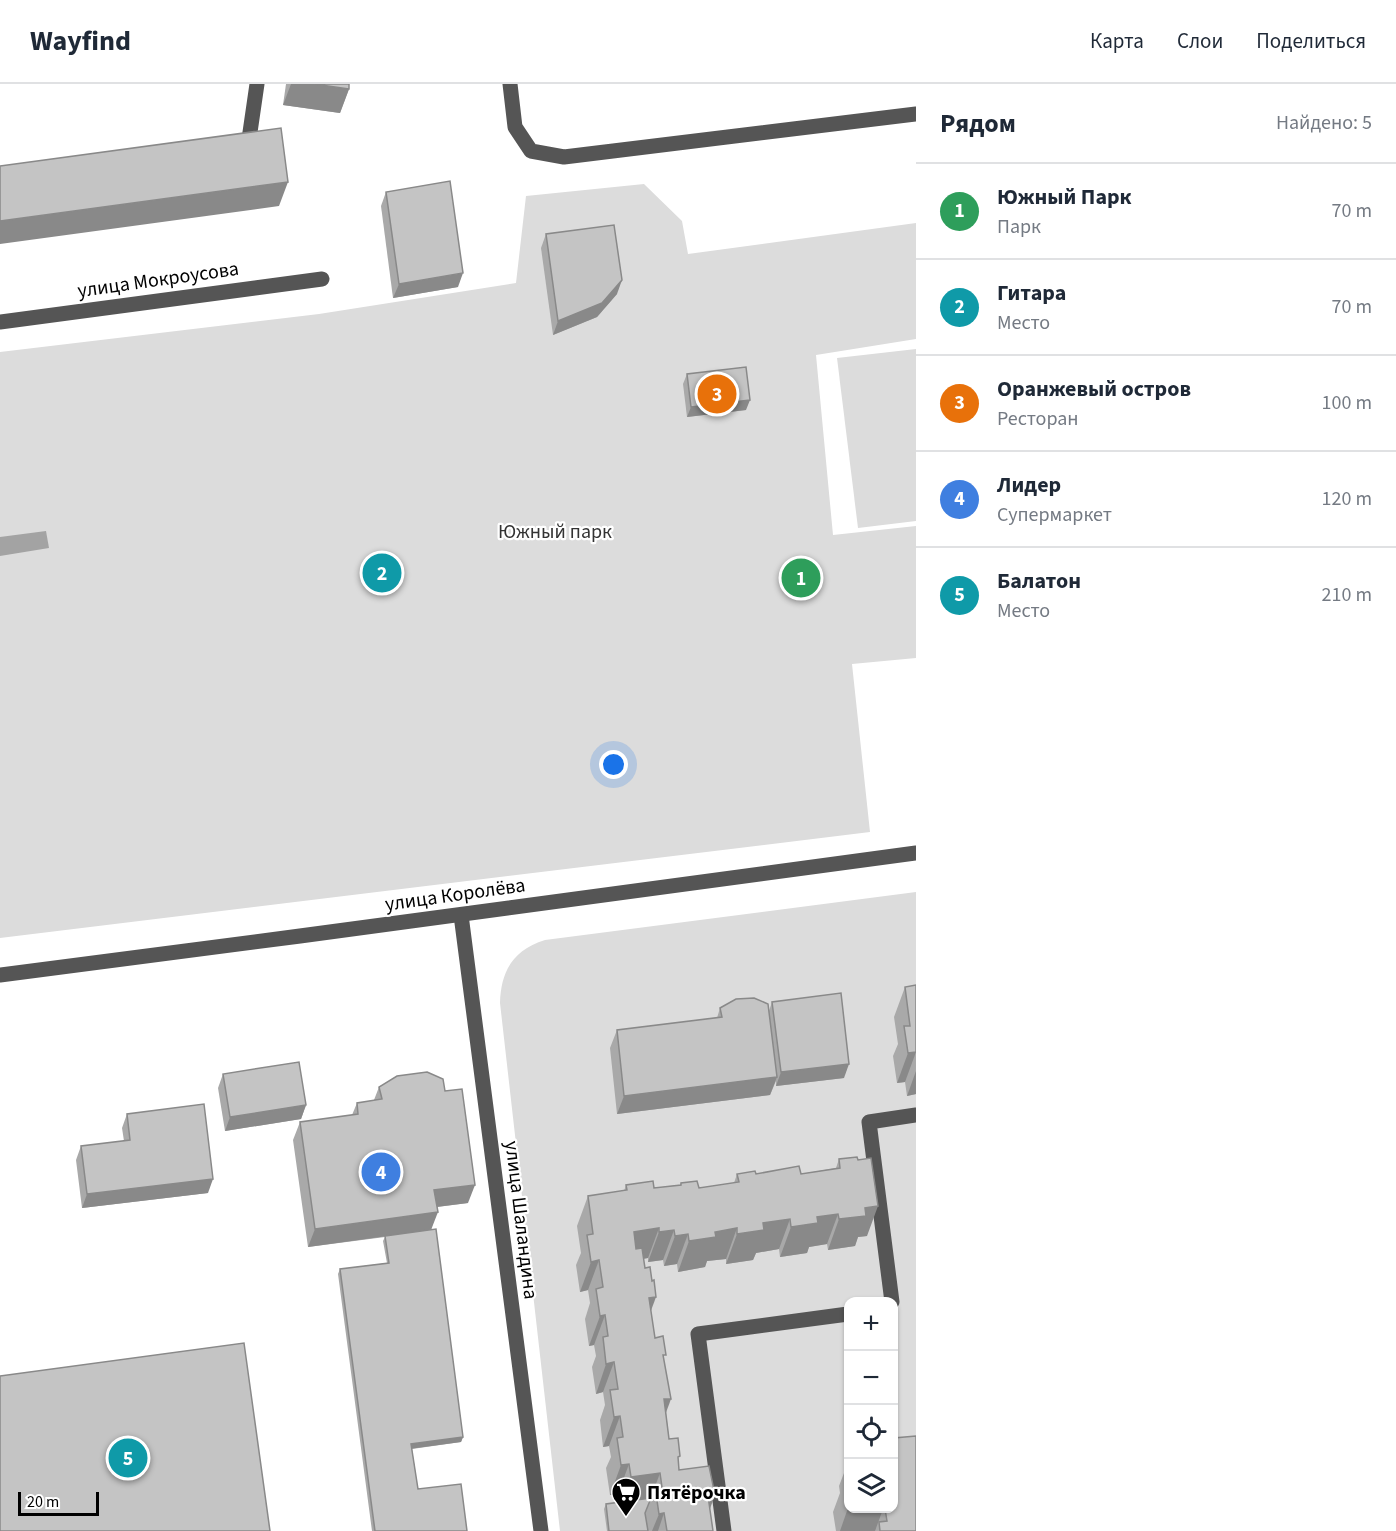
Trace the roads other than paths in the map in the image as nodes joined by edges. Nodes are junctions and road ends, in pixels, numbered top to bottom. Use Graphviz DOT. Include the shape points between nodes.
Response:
graph roads {
  1 [pos="257,84"];
  2 [pos="510,84"];
  3 [pos="916,114"];
  4 [pos="225,149"];
  5 [pos="322,279"];
  6 [pos="0,322"];
  7 [pos="916,853"];
  8 [pos="461,915"];
  9 [pos="0,975"];
  10 [pos="916,1115"];
  11 [pos="891,1297"];
  12 [pos="844,1315"];
  13 [pos="541,1531"];
  14 [pos="724,1531"];
  1 -- 4 [label="street" via="248,146"];
  2 -- 3 [label="street" via="515,127 531,151 564,156"];
  5 -- 6 [label="street, улица Мокроусова"];
  7 -- 8 [label="street, улица Королёва"];
  8 -- 9 [label="street, улица Королёва"];
  8 -- 13 [label="street, улица Шаландина"];
  10 -- 11 [label="street" via="868,1122"];
  12 -- 14 [label="street" via="698,1334"];
}
